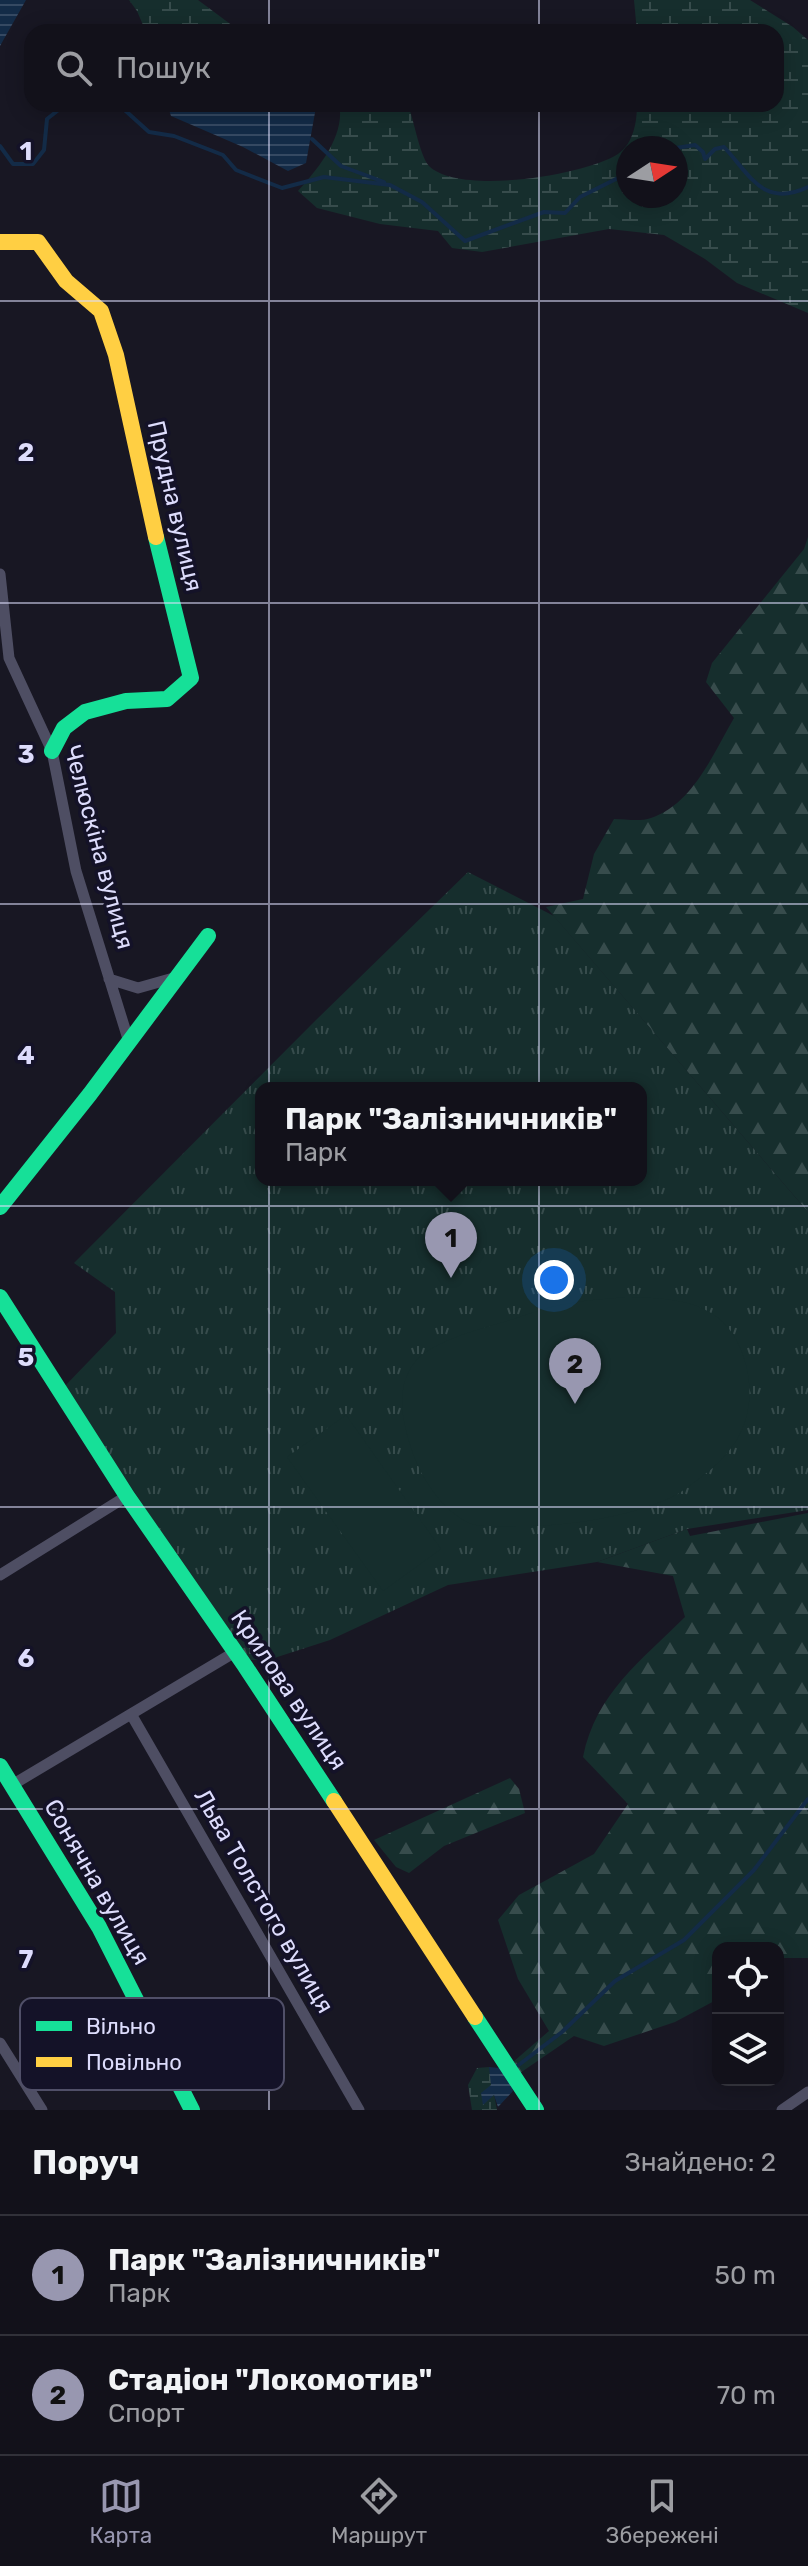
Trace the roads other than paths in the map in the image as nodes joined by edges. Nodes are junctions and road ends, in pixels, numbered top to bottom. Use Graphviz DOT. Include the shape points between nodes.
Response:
graph roads {
  1 [pos="0,242"];
  2 [pos="0,574"];
  3 [pos="52,751"];
  4 [pos="208,936"];
  5 [pos="178,976"];
  6 [pos="109,979"];
  7 [pos="129,1042"];
  8 [pos="0,1207"];
  9 [pos="0,1297"];
  10 [pos="127,1496"];
  11 [pos="0,1575"];
  12 [pos="235,1652"];
  13 [pos="131,1714"];
  14 [pos="0,1766"];
  15 [pos="12,1785"];
  16 [pos="135,1998"];
  17 [pos="0,2043"];
  18 [pos="20,2075"];
  19 [pos="29,2090"];
  20 [pos="182,2090"];
  21 [pos="808,2092"];
  22 [pos="42,2110"];
  23 [pos="192,2110"];
  24 [pos="359,2110"];
  25 [pos="536,2110"];
  26 [pos="782,2110"];
  1 -- 3 [label="street, Прудна вулиця" via="38,242 66,281 101,311 116,355 191,678 167,699 139,698 88,711 64,727"];
  2 -- 3 [label="street, Челюскіна вулиця" via="9,658"];
  3 -- 6 [label="street, Челюскіна вулиця" via="76,871"];
  4 -- 5 [label="street"];
  5 -- 6 [label="street" via="138,988"];
  5 -- 7 [label="street"];
  6 -- 7 [label="street, Челюскіна вулиця"];
  7 -- 8 [label="street"];
  9 -- 10 [label="street, Крилова вулиця"];
  10 -- 11 [label="street"];
  10 -- 12 [label="street, Крилова вулиця"];
  12 -- 13 [label="street"];
  12 -- 25 [label="street, Крилова вулиця"];
  13 -- 15 [label="street"];
  13 -- 24 [label="street, Льва Толстого вулиця"];
  14 -- 15 [label="street, Сонячна вулиця"];
  15 -- 16 [label="street, Сонячна вулиця" via="99,1927"];
  17 -- 18 [label="street"];
  19 -- 22 [label="street"];
  20 -- 23 [label="street, Сонячна вулиця"];
  21 -- 26 [label="street"];
}
